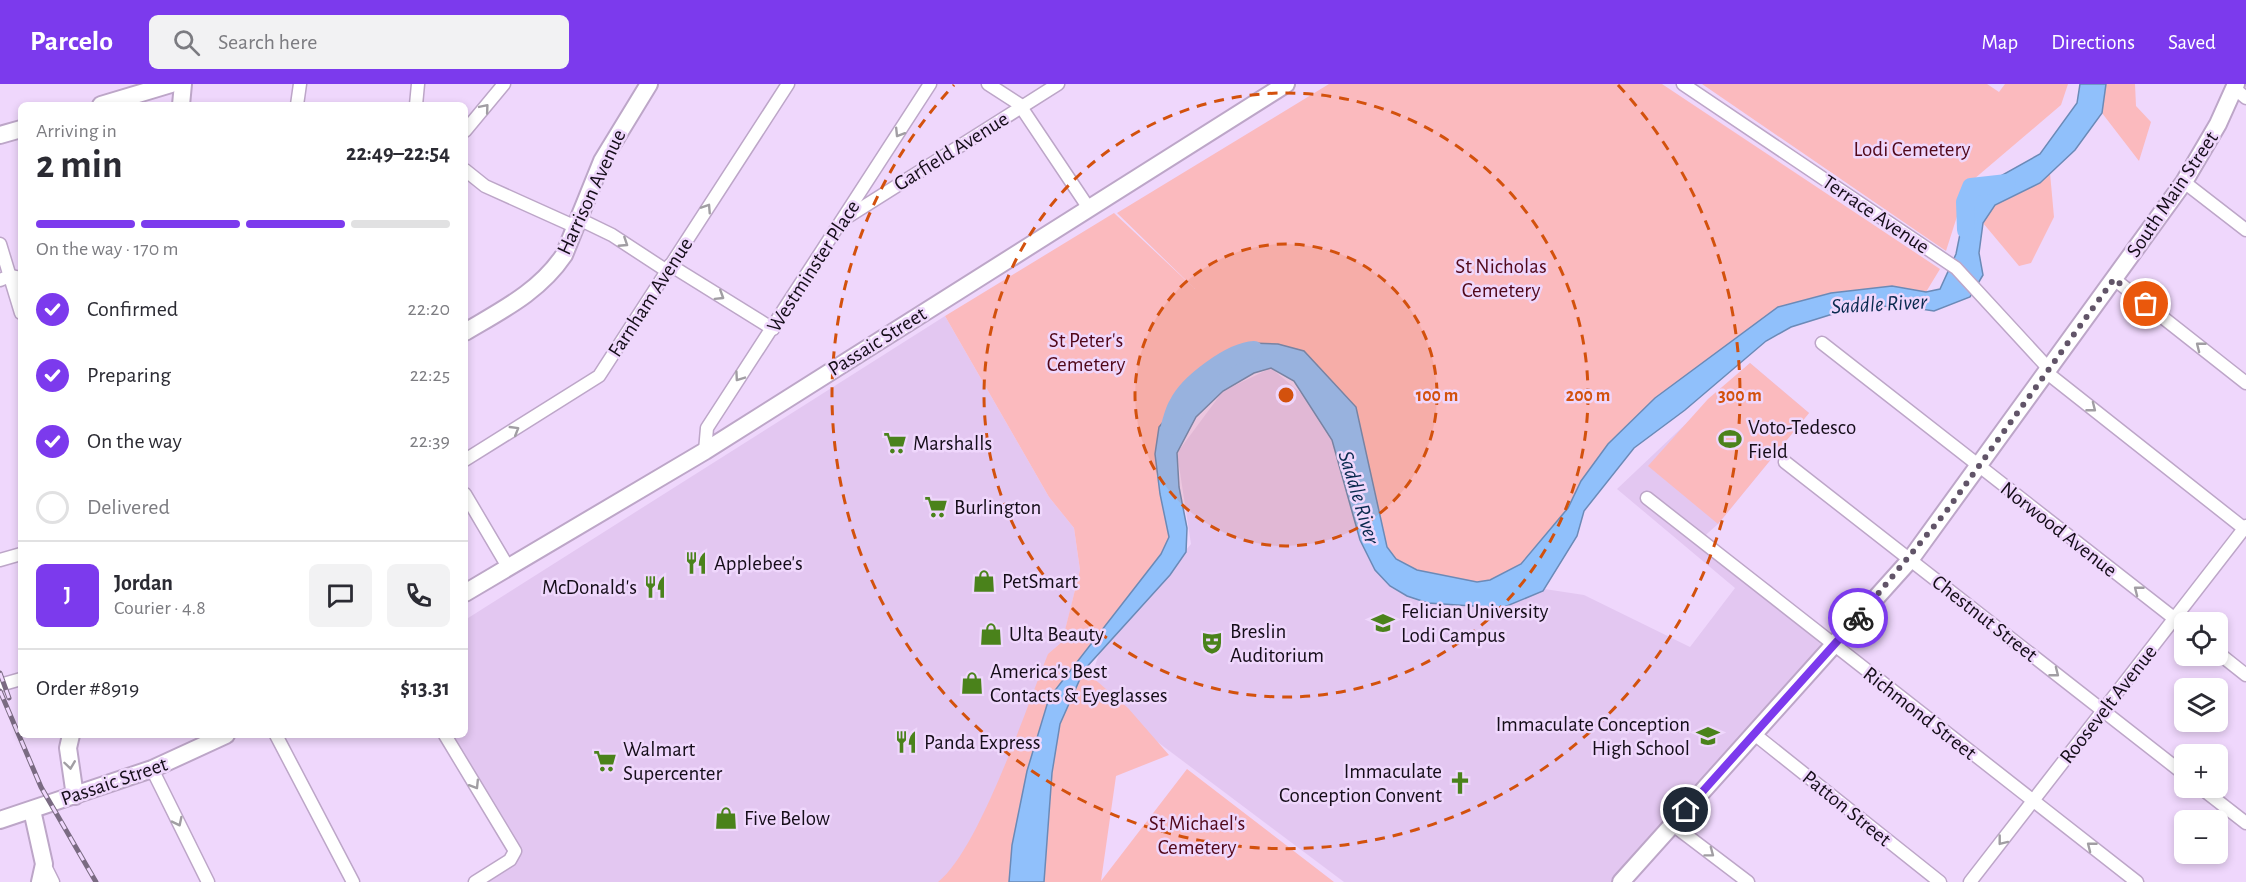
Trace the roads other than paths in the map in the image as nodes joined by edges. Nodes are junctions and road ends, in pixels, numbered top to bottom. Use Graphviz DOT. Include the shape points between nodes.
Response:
graph roads {
  1 [pos="171,84"];
  2 [pos="183,84"];
  3 [pos="300,84"];
  4 [pos="418,84"];
  5 [pos="504,84"];
  6 [pos="649,84"];
  7 [pos="788,84"];
  8 [pos="930,84"];
  9 [pos="988,84"];
  10 [pos="1058,84"];
  11 [pos="1286,84"];
  12 [pos="1683,84"];
  13 [pos="2238,90"];
  14 [pos="111,102"];
  15 [pos="181,102"];
  16 [pos="297,102"];
  17 [pos="416,102"];
  18 [pos="1021,107"];
  19 [pos="468,127"];
  20 [pos="18,130"];
  21 [pos="0,135"];
  22 [pos="468,172"];
  23 [pos="2184,182"];
  24 [pos="1088,207"];
  25 [pos="845,219"];
  26 [pos="577,223"];
  27 [pos="2246,230"];
  28 [pos="0,244"];
  29 [pos="669,268"];
  30 [pos="10,278"];
  31 [pos="2114,279"];
  32 [pos="18,303"];
  33 [pos="773,329"];
  34 [pos="468,330"];
  35 [pos="1822,343"];
  36 [pos="2047,371"];
  37 [pos="2246,383"];
  38 [pos="705,451"];
  39 [pos="468,458"];
  40 [pos="1785,462"];
  41 [pos="1978,466"];
  42 [pos="1647,498"];
  43 [pos="468,499"];
  44 [pos="2245,528"];
  45 [pos="18,555"];
  46 [pos="0,560"];
  47 [pos="1910,560"];
  48 [pos="508,567"];
  49 [pos="468,591"];
  50 [pos="2186,612"];
  51 [pos="2174,618"];
  52 [pos="2174,628"];
  53 [pos="1834,646"];
  54 [pos="2228,661"];
  55 [pos="2246,675"];
  56 [pos="18,680"];
  57 [pos="0,685"];
  58 [pos="2103,711"];
  59 [pos="1753,733"];
  60 [pos="70,738"];
  61 [pos="219,738"];
  62 [pos="278,738"];
  63 [pos="447,738"];
  64 [pos="2174,766"];
  65 [pos="152,769"];
  66 [pos="75,796"];
  67 [pos="2214,798"];
  68 [pos="2033,800"];
  69 [pos="32,810"];
  70 [pos="0,820"];
  71 [pos="2246,823"];
  72 [pos="1673,825"];
  73 [pos="44,864"];
  74 [pos="40,882"];
  75 [pos="53,882"];
  76 [pos="208,882"];
  77 [pos="353,882"];
  78 [pos="475,882"];
  79 [pos="1621,882"];
  80 [pos="1748,882"];
  81 [pos="1940,882"];
  82 [pos="1970,882"];
  83 [pos="2137,882"];
  1 -- 14 [label="street"];
  2 -- 15 [label="street"];
  3 -- 16 [label="street"];
  4 -- 17 [label="street"];
  19 -- 5 [label="street, one-way"];
  6 -- 26 [label="street, Harrison Avenue" via="616,134"];
  29 -- 7 [label="street, Farnham Avenue, one-way"];
  8 -- 25 [label="street, Westminster Place, one-way"];
  9 -- 18 [label="street"];
  10 -- 18 [label="street, Garfield Avenue"];
  11 -- 24 [label="street, Passaic Street"];
  12 -- 36 [label="street, Terrace Avenue" via="1944,259 1975,288"];
  13 -- 23 [label="street, South Main Street"];
  18 -- 24 [label="street"];
  18 -- 25 [label="street, Garfield Avenue"];
  20 -- 21 [label="street"];
  22 -- 26 [label="street" via="485,186"];
  23 -- 27 [label="street"];
  23 -- 31 [label="street, South Main Street"];
  24 -- 38 [label="street, Passaic Street"];
  25 -- 33 [label="street, Westminster Place"];
  26 -- 29 [label="street, one-way" via="612,235"];
  26 -- 34 [label="street, Harrison Avenue" via="564,255 543,282"];
  28 -- 30 [label="street"];
  29 -- 33 [label="street, one-way"];
  39 -- 29 [label="street, Farnham Avenue, one-way" via="594,382"];
  30 -- 32 [label="street"];
  31 -- 36 [label="street, South Main Street"];
  37 -- 31 [label="street, one-way"];
  33 -- 38 [label="street, Westminster Place, one-way" via="707,428"];
  35 -- 41 [label="street, Norwood Avenue"];
  36 -- 41 [label="street, South Main Street"];
  36 -- 44 [label="street, Terrace Avenue, one-way"];
  38 -- 48 [label="street, Passaic Street"];
  40 -- 47 [label="street, Chestnut Street"];
  41 -- 47 [label="street, South Main Street"];
  51 -- 41 [label="street, Norwood Avenue, one-way"];
  42 -- 53 [label="street, Richmond Street"];
  43 -- 48 [label="street"];
  44 -- 50 [label="street, Roosevelt Avenue"];
  45 -- 46 [label="street"];
  47 -- 53 [label="street, South Main Street"];
  47 -- 58 [label="street, Chestnut Street, one-way"];
  48 -- 49 [label="street, Passaic Street"];
  52 -- 58 [label="street, Roosevelt Avenue"];
  53 -- 59 [label="street, South Main Street"];
  53 -- 68 [label="street, Richmond Street"];
  54 -- 55 [label="street"];
  56 -- 57 [label="street"];
  58 -- 64 [label="street, Chestnut Street"];
  58 -- 68 [label="street, Roosevelt Avenue"];
  59 -- 72 [label="street, South Main Street"];
  59 -- 81 [label="street, Patton Street"];
  60 -- 66 [label="street, one-way" via="68,748"];
  61 -- 65 [label="street, Passaic Street"];
  62 -- 77 [label="street"];
  63 -- 78 [label="street, one-way" via="515,855"];
  65 -- 66 [label="street, Passaic Street"];
  65 -- 76 [label="street, one-way"];
  66 -- 69 [label="street, Passaic Street"];
  67 -- 71 [label="street"];
  68 -- 82 [label="street, Roosevelt Avenue, one-way"];
  83 -- 68 [label="street, Richmond Street, one-way"];
  69 -- 70 [label="street, Passaic Street"];
  69 -- 73 [label="street"];
  72 -- 79 [label="street, South Main Street"];
  72 -- 80 [label="street, one-way"];
  73 -- 74 [label="street"];
  73 -- 75 [label="street"];
}
